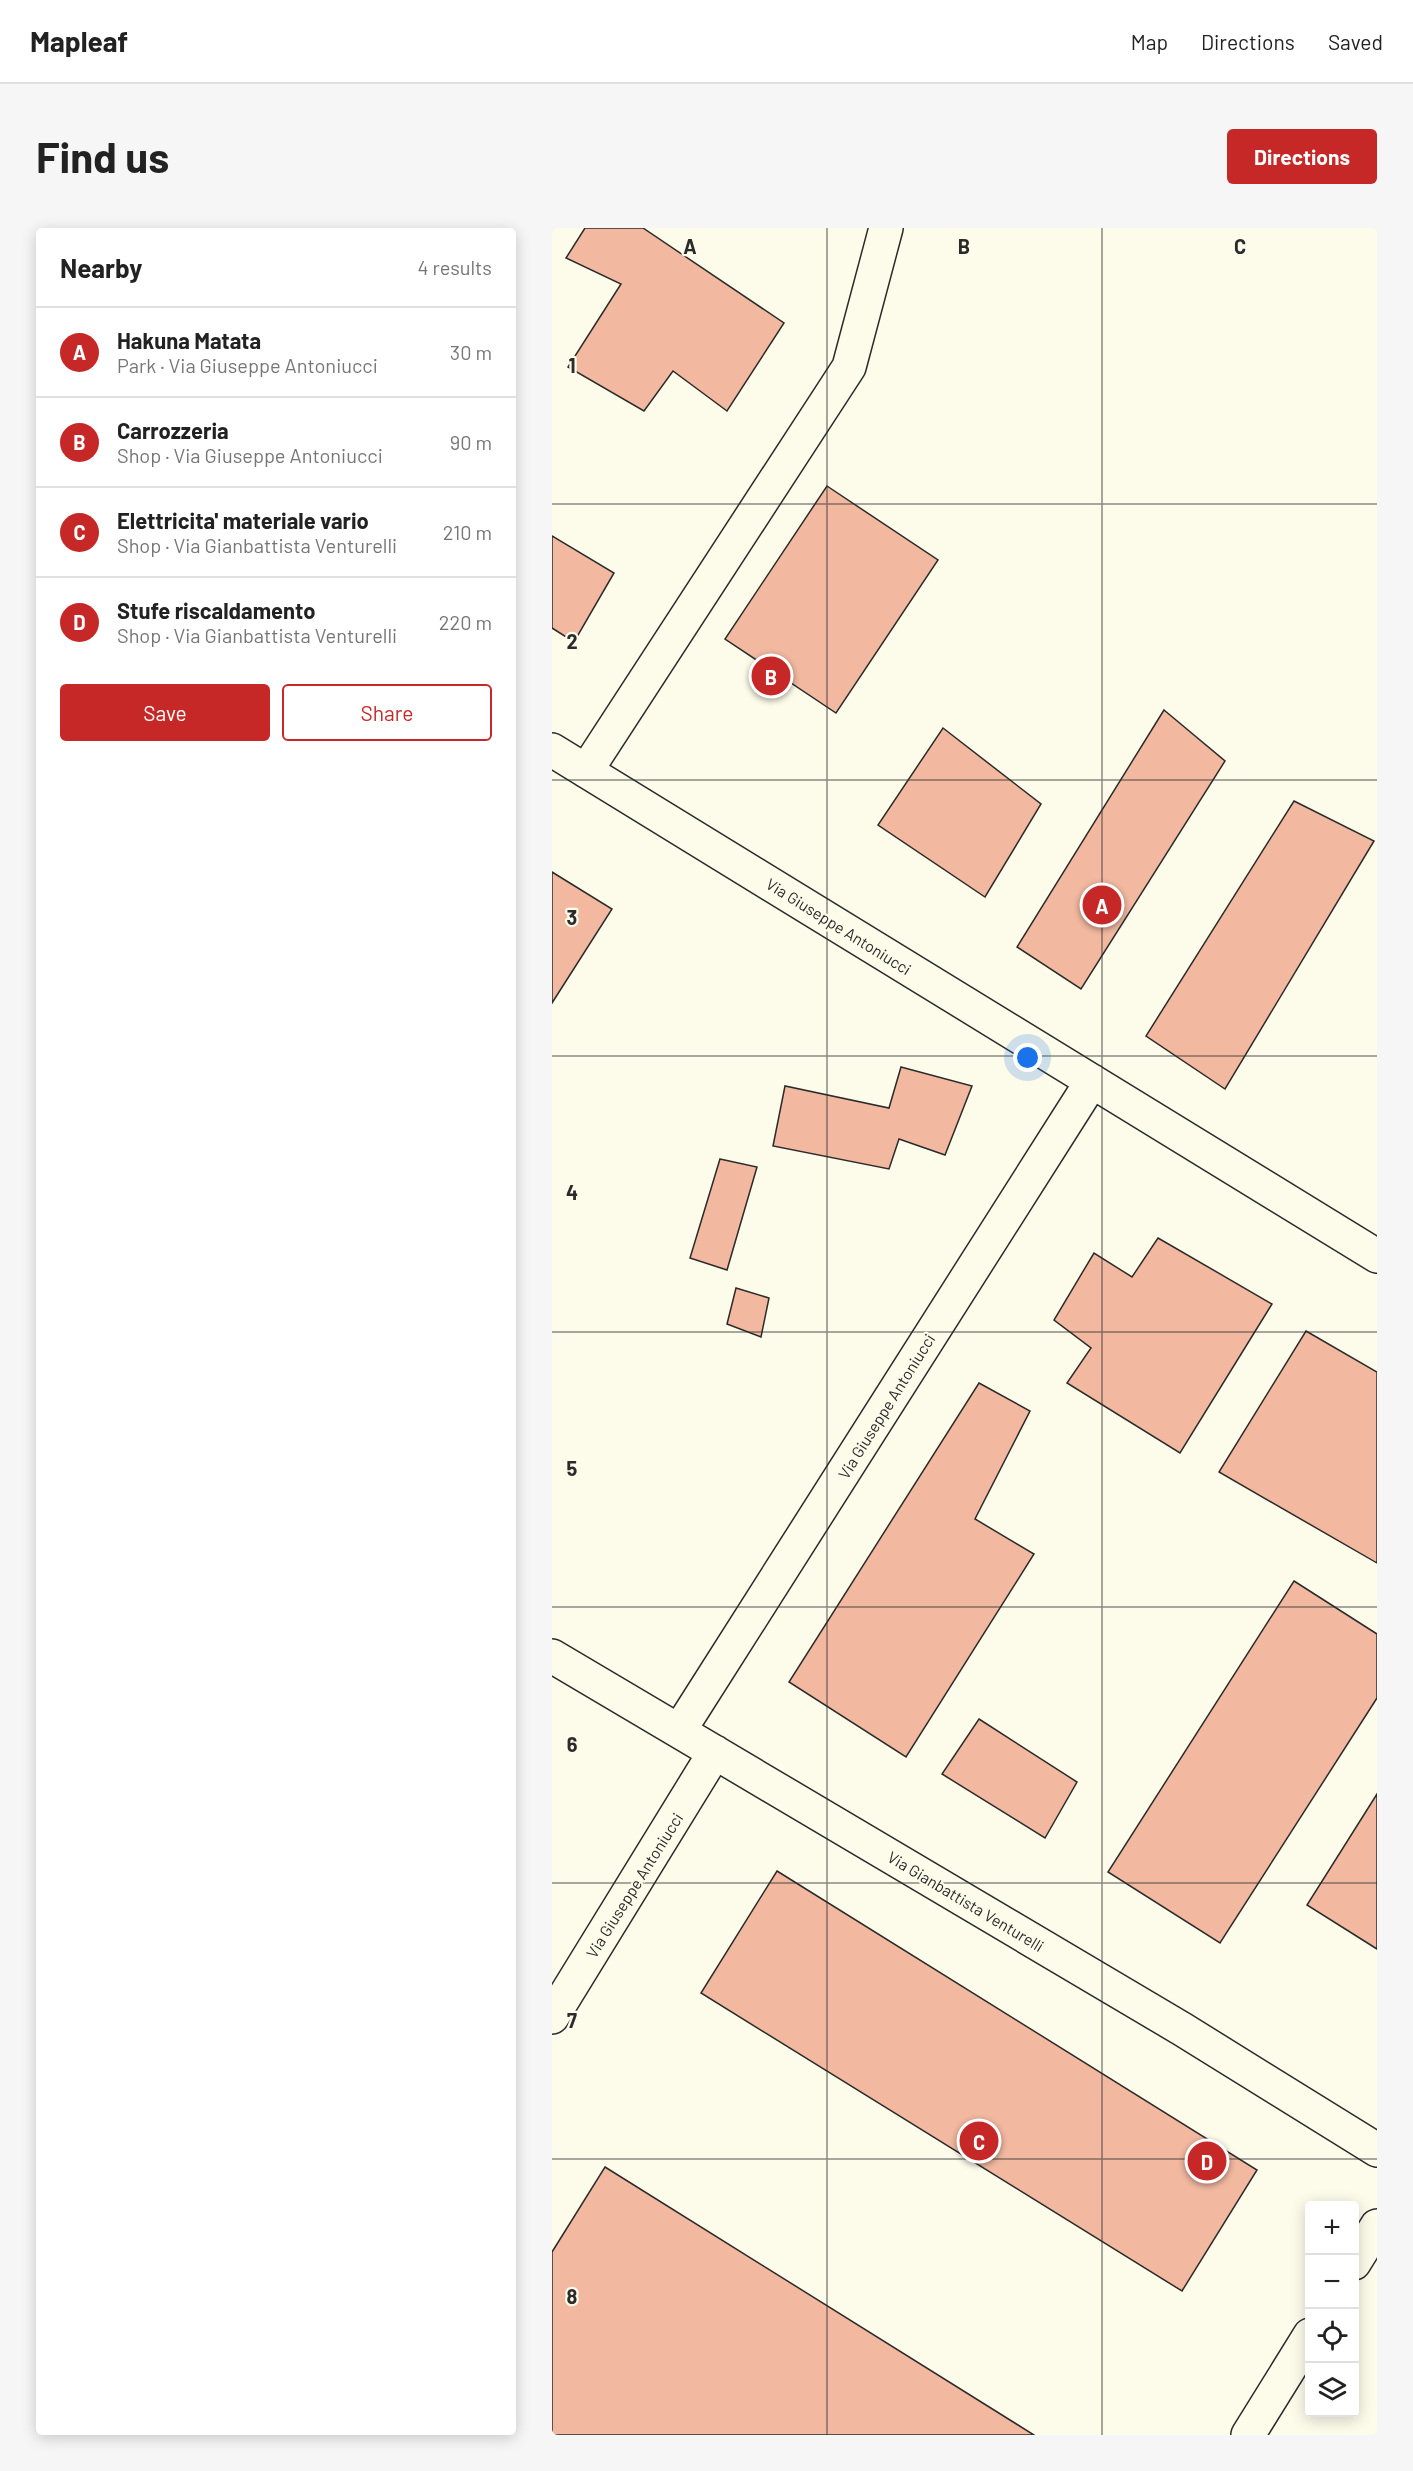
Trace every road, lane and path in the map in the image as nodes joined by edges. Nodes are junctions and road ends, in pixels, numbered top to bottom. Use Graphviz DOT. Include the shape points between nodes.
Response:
graph roads {
  1 [pos="885,228"];
  2 [pos="552,750"];
  3 [pos="586,771"];
  4 [pos="1092,1082"];
  5 [pos="1377,1256"];
  6 [pos="552,1656"];
  7 [pos="679,1731"];
  8 [pos="715,1752"];
  9 [pos="552,2017"];
  10 [pos="1377,2150"];
  11 [pos="1377,2226"];
  12 [pos="1359,2255"];
  13 [pos="1305,2344"];
  14 [pos="1248,2435"];
  1 -- 3 [label="street" via="849,367"];
  2 -- 3 [label="street, Via Giuseppe Antoniucci"];
  3 -- 4 [label="street, Via Giuseppe Antoniucci"];
  4 -- 5 [label="street, Via Giuseppe Antoniucci"];
  4 -- 7 [label="street, Via Giuseppe Antoniucci"];
  6 -- 7 [label="street, Via Gianbattista Venturelli"];
  7 -- 8 [label="street, Via Gianbattista Venturelli"];
  8 -- 9 [label="street, Via Giuseppe Antoniucci"];
  8 -- 10 [label="street, Via Gianbattista Venturelli" via="1182,2029"];
  11 -- 12 [label="street"];
  13 -- 14 [label="street"];
}
